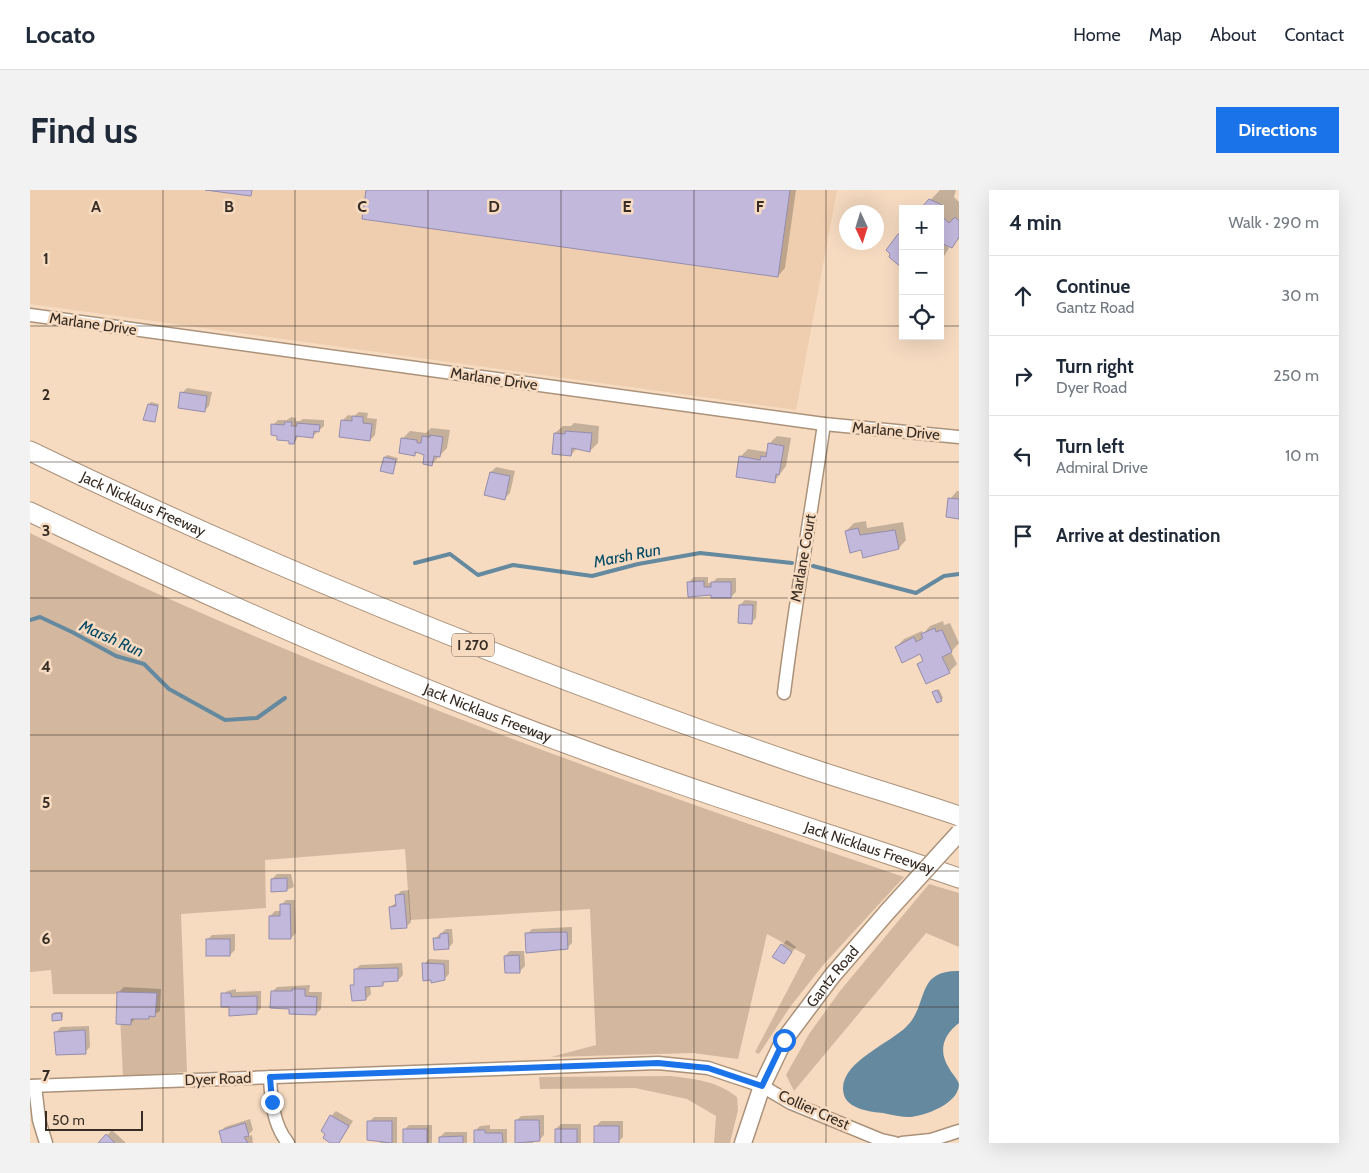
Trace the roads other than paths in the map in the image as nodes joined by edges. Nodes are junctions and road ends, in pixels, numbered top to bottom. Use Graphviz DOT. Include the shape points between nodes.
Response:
graph roads {
  1 [pos="30,315"];
  2 [pos="824,424"];
  3 [pos="959,437"];
  4 [pos="30,451"];
  5 [pos="30,512"];
  6 [pos="784,693"];
  7 [pos="959,816"];
  8 [pos="959,833"];
  9 [pos="959,878"];
  10 [pos="270,1077"];
  11 [pos="33,1086"];
  12 [pos="762,1086"];
  13 [pos="959,1131"];
  14 [pos="46,1143"];
  15 [pos="288,1143"];
  16 [pos="743,1143"];
  17 [pos="895,1143"];
  18 [pos="902,1143"];
  1 -- 2 [label="street, Marlane Drive"];
  2 -- 3 [label="street, Marlane Drive"];
  2 -- 6 [label="street, Marlane Court" via="808,534 798,578"];
  4 -- 7 [label="highway, Jack Nicklaus Freeway / I 270" via="331,587 498,655 795,763"];
  5 -- 9 [label="highway, Jack Nicklaus Freeway" via="176,582 476,709 672,781"];
  8 -- 12 [label="main road, Gantz Road, bridge" via="832,976 784,1040"];
  10 -- 11 [label="street, Dyer Road"];
  10 -- 12 [label="street, Dyer Road" via="658,1063 708,1068"];
  10 -- 15 [label="street" via="276,1118"];
  11 -- 14 [label="street" via="38,1120"];
  12 -- 16 [label="main road, Gantz Road"];
  12 -- 17 [label="street, Collier Crest" via="791,1103"];
  13 -- 18 [label="street" via="931,1140"];
}
